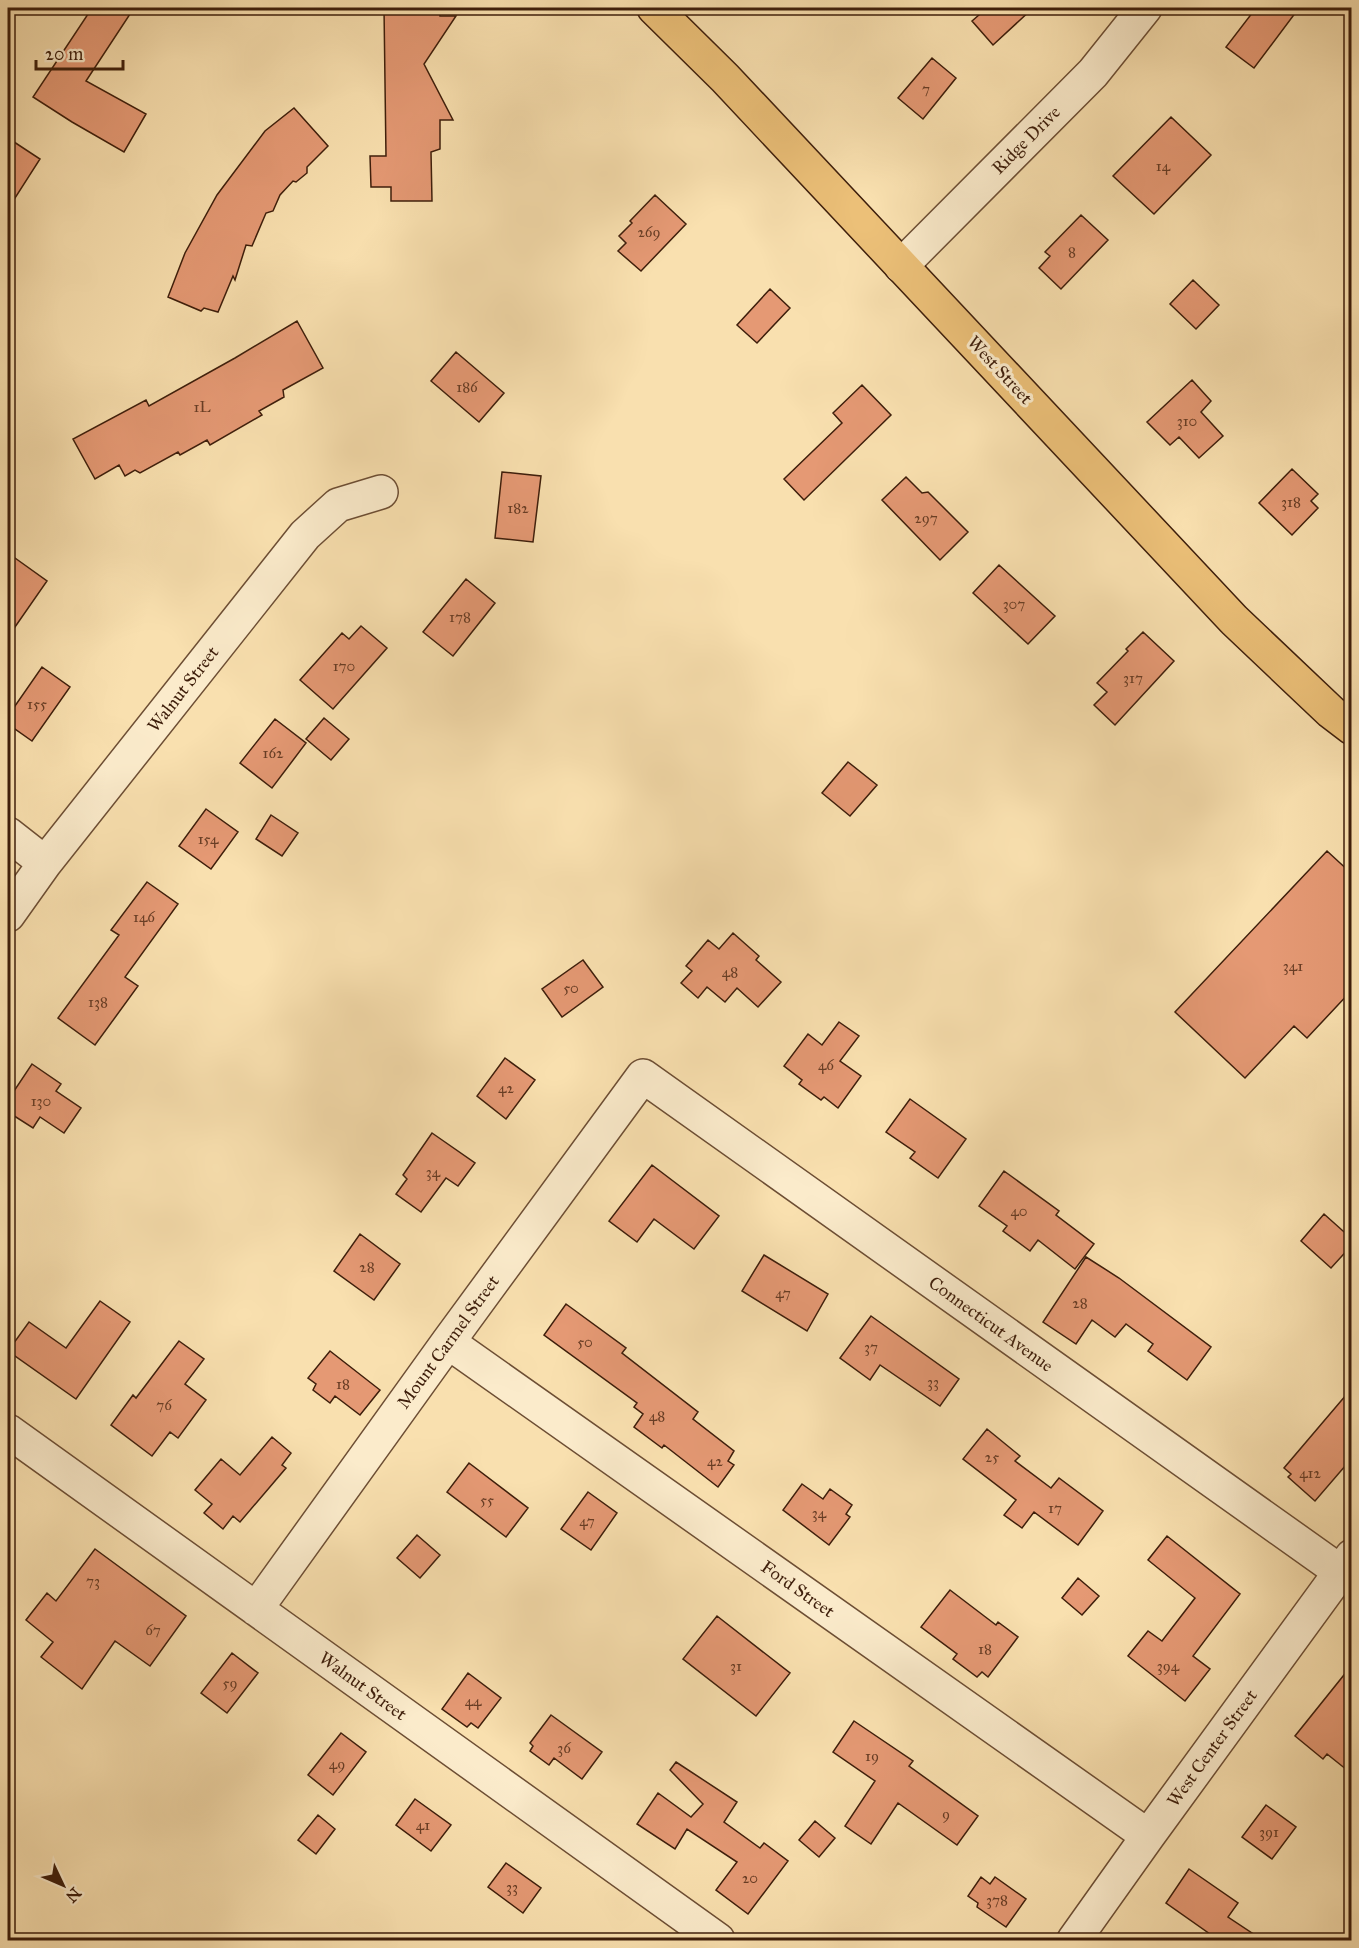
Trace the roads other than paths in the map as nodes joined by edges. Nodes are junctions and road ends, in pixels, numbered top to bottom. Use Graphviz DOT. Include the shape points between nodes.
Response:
graph roads {
  1 [pos="654,8"];
  2 [pos="1145,8"];
  3 [pos="901,266"];
  4 [pos="381,492"];
  5 [pos="1352,728"];
  6 [pos="8,834"];
  7 [pos="45,863"];
  8 [pos="8,915"];
  9 [pos="643,1076"];
  10 [pos="447,1342"];
  11 [pos="10,1437"];
  12 [pos="1347,1570"];
  13 [pos="256,1609"];
  14 [pos="1148,1836"];
  15 [pos="718,1941"];
  16 [pos="1074,1941"];
  1 -- 3 [label="main road, West Street"];
  2 -- 3 [label="street, Ridge Drive" via="1093,73"];
  3 -- 5 [label="main road, West Street" via="1234,620"];
  4 -- 7 [label="street, Walnut Street" via="338,505 305,535"];
  6 -- 7 [label="street"];
  7 -- 8 [label="street, Walnut Street"];
  9 -- 10 [label="street, Mount Carmel Street"];
  9 -- 12 [label="street, Connecticut Avenue"];
  10 -- 13 [label="street, Mount Carmel Street"];
  10 -- 14 [label="street, Ford Street"];
  11 -- 13 [label="street, Walnut Street"];
  12 -- 14 [label="street, West Center Street"];
  13 -- 15 [label="street, Walnut Street"];
  14 -- 16 [label="street, West Center Street"];
}
